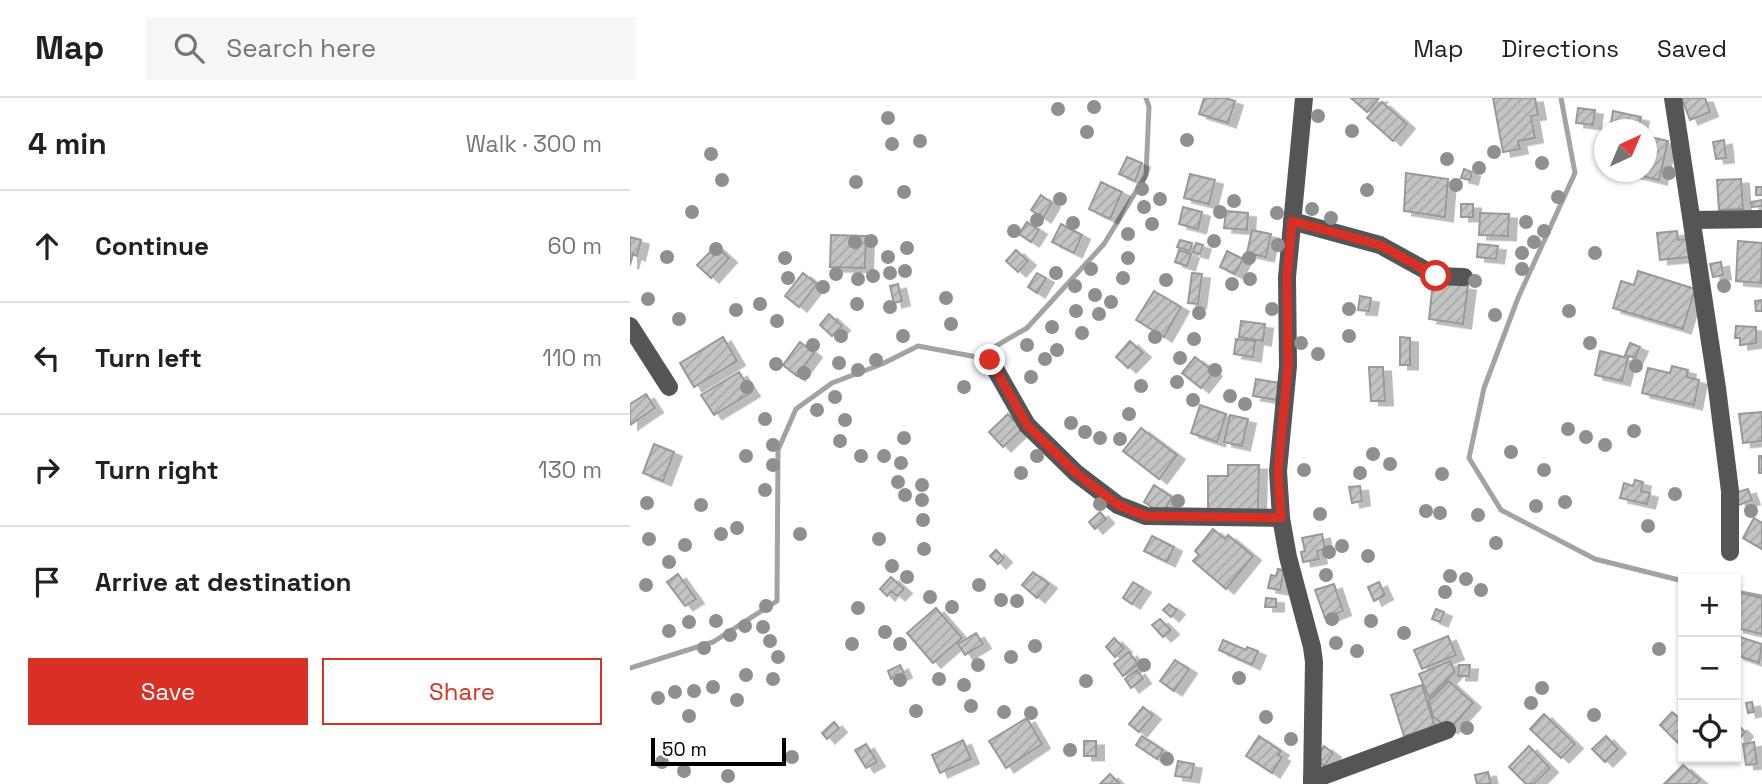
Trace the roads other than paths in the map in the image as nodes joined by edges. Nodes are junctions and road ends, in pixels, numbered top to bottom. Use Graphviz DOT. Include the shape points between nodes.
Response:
graph roads {
  1 [pos="1304,98"];
  2 [pos="1673,98"];
  3 [pos="1762,219"];
  4 [pos="1692,220"];
  5 [pos="1292,221"];
  6 [pos="1464,277"];
  7 [pos="630,326"];
  8 [pos="990,360"];
  9 [pos="669,387"];
  10 [pos="1281,518"];
  11 [pos="1730,552"];
  12 [pos="1447,730"];
  13 [pos="1312,782"];
  1 -- 5 [label="street"];
  2 -- 4 [label="street"];
  3 -- 4 [label="street"];
  4 -- 11 [label="street" via="1730,491"];
  5 -- 6 [label="street" via="1380,245 1436,276"];
  5 -- 10 [label="street" via="1288,366 1278,471"];
  7 -- 9 [label="street"];
  8 -- 10 [label="street" via="1027,425 1076,473 1118,505 1146,516"];
  10 -- 13 [label="street" via="1313,654"];
  12 -- 13 [label="street"];
}
